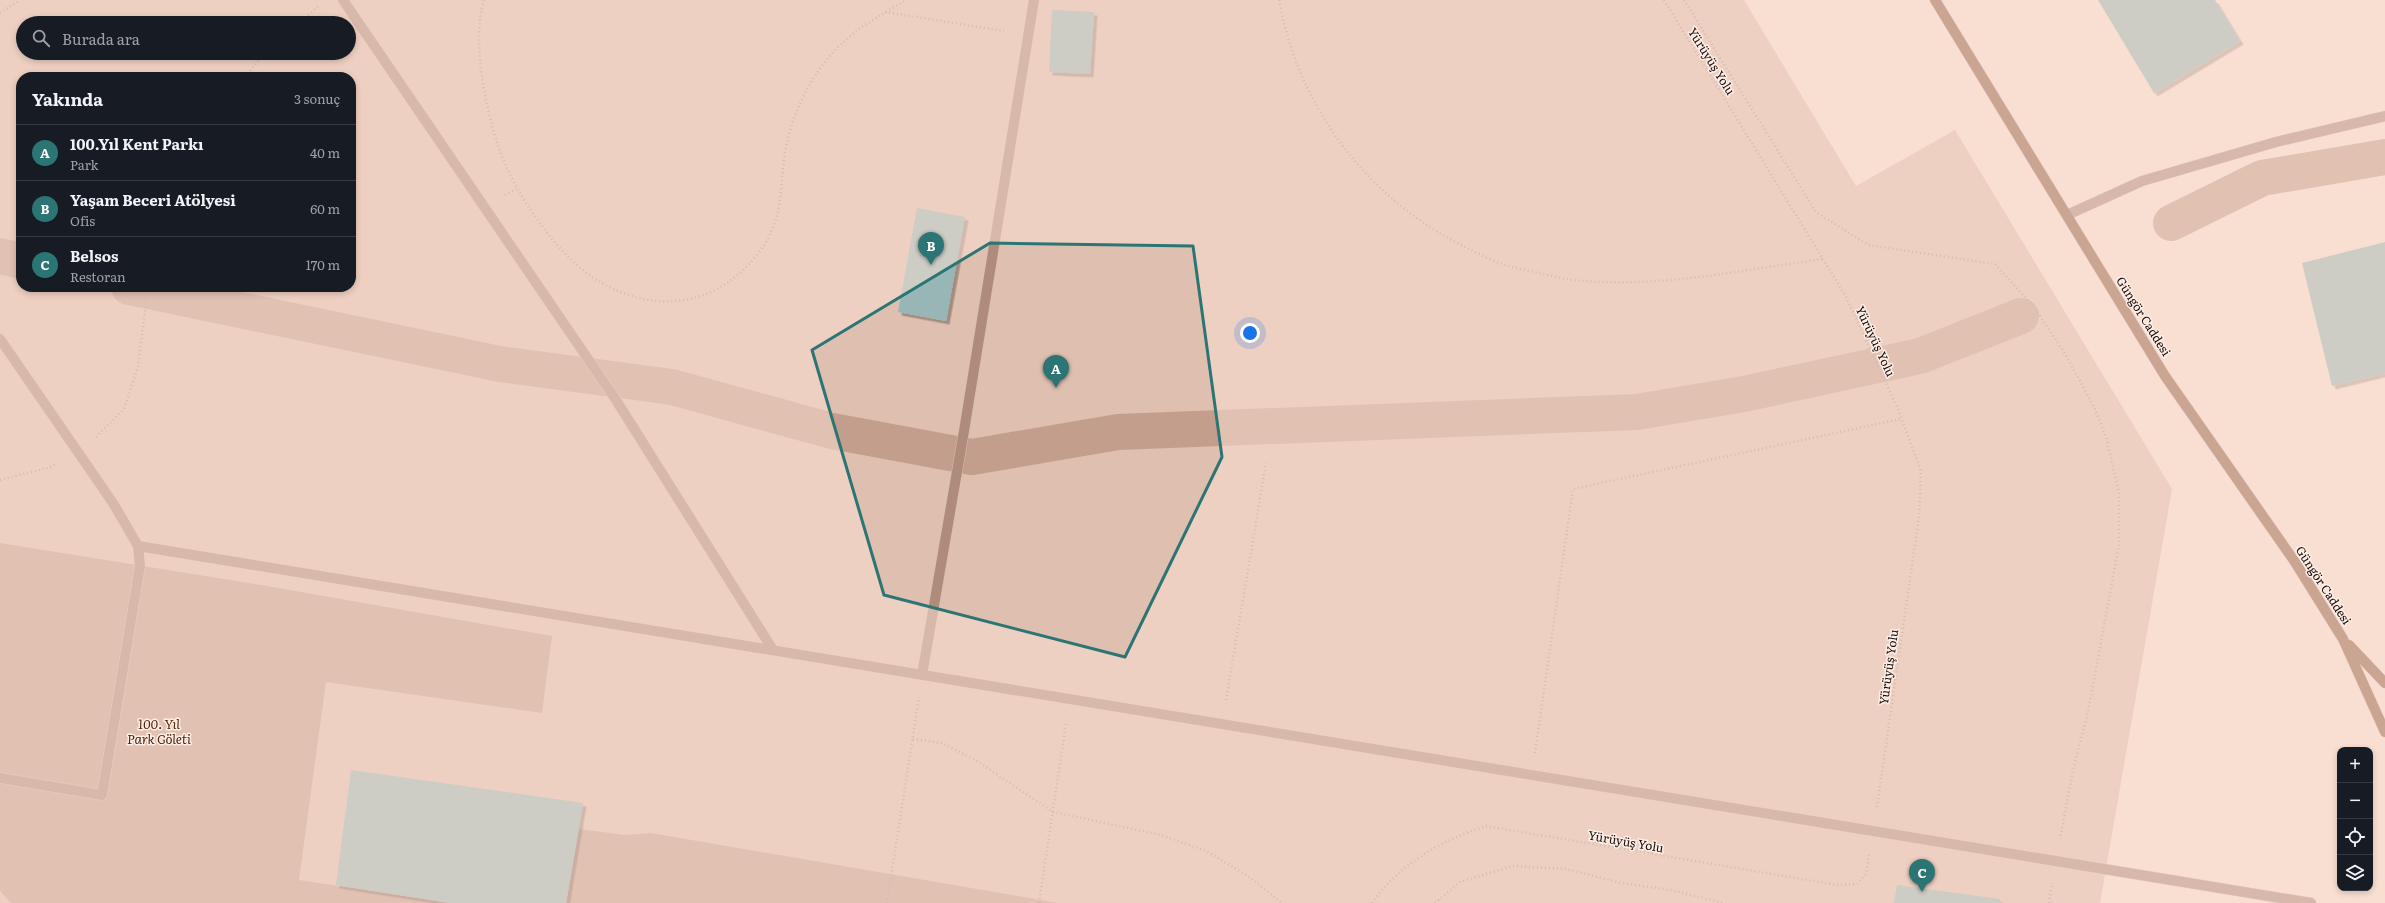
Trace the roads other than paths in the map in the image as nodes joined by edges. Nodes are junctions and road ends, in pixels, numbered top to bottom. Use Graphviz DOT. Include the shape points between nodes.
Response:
graph roads {
  1 [pos="343,0"];
  2 [pos="1034,0"];
  3 [pos="1935,0"];
  4 [pos="354,16"];
  5 [pos="356,19"];
  6 [pos="2385,116"];
  7 [pos="2067,215"];
  8 [pos="0,339"];
  9 [pos="138,546"];
  10 [pos="2343,639"];
  11 [pos="773,650"];
  12 [pos="922,674"];
  13 [pos="2385,683"];
  14 [pos="2385,732"];
  15 [pos="0,778"];
  16 [pos="2311,903"];
  1 -- 4 [label="street"];
  2 -- 12 [label="street"];
  3 -- 7 [label="main road, Güngör Caddesi"];
  5 -- 11 [label="street" via="616,400"];
  6 -- 7 [label="street" via="2276,142 2142,181"];
  7 -- 10 [label="main road, Güngör Caddesi" via="2165,376 2295,562"];
  8 -- 9 [label="street" via="112,503"];
  9 -- 11 [label="street"];
  9 -- 15 [label="street" via="140,566 102,795"];
  10 -- 13 [label="main road"];
  10 -- 14 [label="main road"];
  11 -- 12 [label="street"];
  12 -- 16 [label="street"];
}
